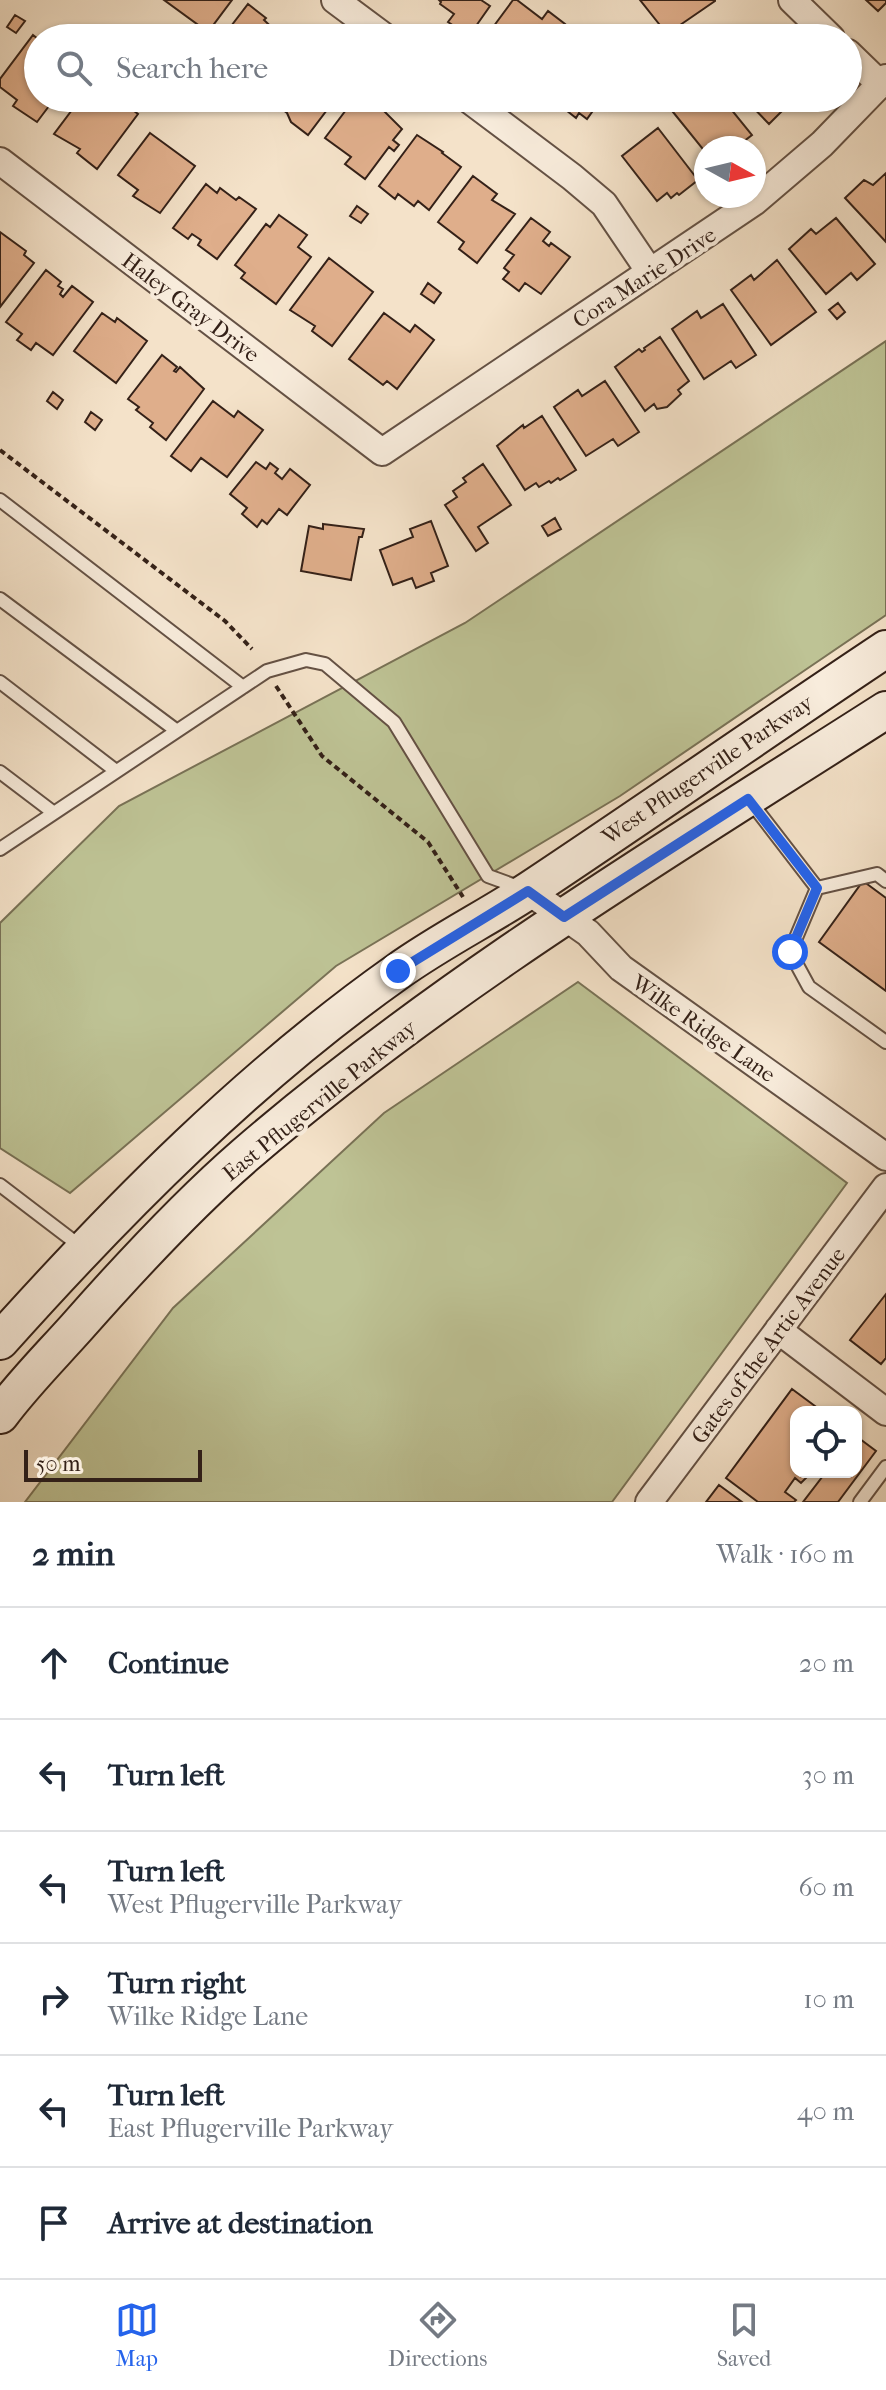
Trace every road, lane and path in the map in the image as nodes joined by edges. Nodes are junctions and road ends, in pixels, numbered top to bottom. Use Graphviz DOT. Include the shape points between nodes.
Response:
graph roads {
  1 [pos="335,0"];
  2 [pos="792,0"];
  3 [pos="367,24"];
  4 [pos="817,24"];
  5 [pos="862,64"];
  6 [pos="883,81"];
  7 [pos="862,103"];
  8 [pos="486,112"];
  9 [pos="853,112"];
  10 [pos="0,161"];
  11 [pos="650,272"];
  12 [pos="0,450"];
  13 [pos="382,452"];
  14 [pos="0,500"];
  15 [pos="0,599"];
  16 [pos="252,649"];
  17 [pos="886,649"];
  18 [pos="0,682"];
  19 [pos="276,686"];
  20 [pos="243,687"];
  21 [pos="886,710"];
  22 [pos="177,731"];
  23 [pos="116,771"];
  24 [pos="0,772"];
  25 [pos="748,799"];
  26 [pos="54,813"];
  27 [pos="0,849"];
  28 [pos="886,881"];
  29 [pos="817,888"];
  30 [pos="528,891"];
  31 [pos="465,901"];
  32 [pos="564,917"];
  33 [pos="886,1042"];
  34 [pos="886,1157"];
  35 [pos="0,1185"];
  36 [pos="886,1187"];
  37 [pos="85,1250"];
  38 [pos="778,1330"];
  39 [pos="0,1341"];
  40 [pos="885,1410"];
  41 [pos="0,1415"];
  42 [pos="886,1467"];
  43 [pos="649,1502"];
  44 [pos="860,1502"];
  1 -- 3 [label="street"];
  2 -- 4 [label="street"];
  5 -- 6 [label="street"];
  6 -- 7 [label="street, Cora Marie Drive"];
  8 -- 11 [label="street" via="604,204"];
  9 -- 11 [label="street, Cora Marie Drive" via="754,202"];
  10 -- 13 [label="street, Haley Gray Drive"];
  11 -- 13 [label="street, Cora Marie Drive"];
  12 -- 16 [label="path" via="225,621"];
  14 -- 20 [label="lane"];
  15 -- 22 [label="lane"];
  17 -- 30 [label="main road, West Pflugerville Parkway"];
  18 -- 23 [label="lane"];
  19 -- 31 [label="path" via="322,756 428,842"];
  20 -- 22 [label="lane"];
  20 -- 30 [label="lane" via="267,671 306,660 325,664 394,722 488,876"];
  21 -- 25 [label="main road, West Pflugerville Parkway"];
  22 -- 23 [label="lane"];
  23 -- 26 [label="lane"];
  24 -- 26 [label="lane"];
  25 -- 29 [label="lane"];
  25 -- 32 [label="main road, West Pflugerville Parkway"];
  26 -- 27 [label="lane"];
  28 -- 29 [label="lane" via="877,874"];
  29 -- 33 [label="lane" via="790,952 809,987"];
  30 -- 32 [label="street, Wilke Ridge Lane"];
  30 -- 37 [label="main road" via="398,971 306,1043 191,1142"];
  32 -- 34 [label="street, Wilke Ridge Lane" via="588,933 621,968"];
  32 -- 41 [label="main road, East Pflugerville Parkway" via="398,1033 244,1156 125,1272"];
  35 -- 37 [label="lane"];
  36 -- 38 [label="street, Gates of the Artic Avenue"];
  37 -- 39 [label="main road"];
  38 -- 40 [label="street"];
  38 -- 43 [label="street, Gates of the Artic Avenue"];
  42 -- 44 [label="lane"];
}
